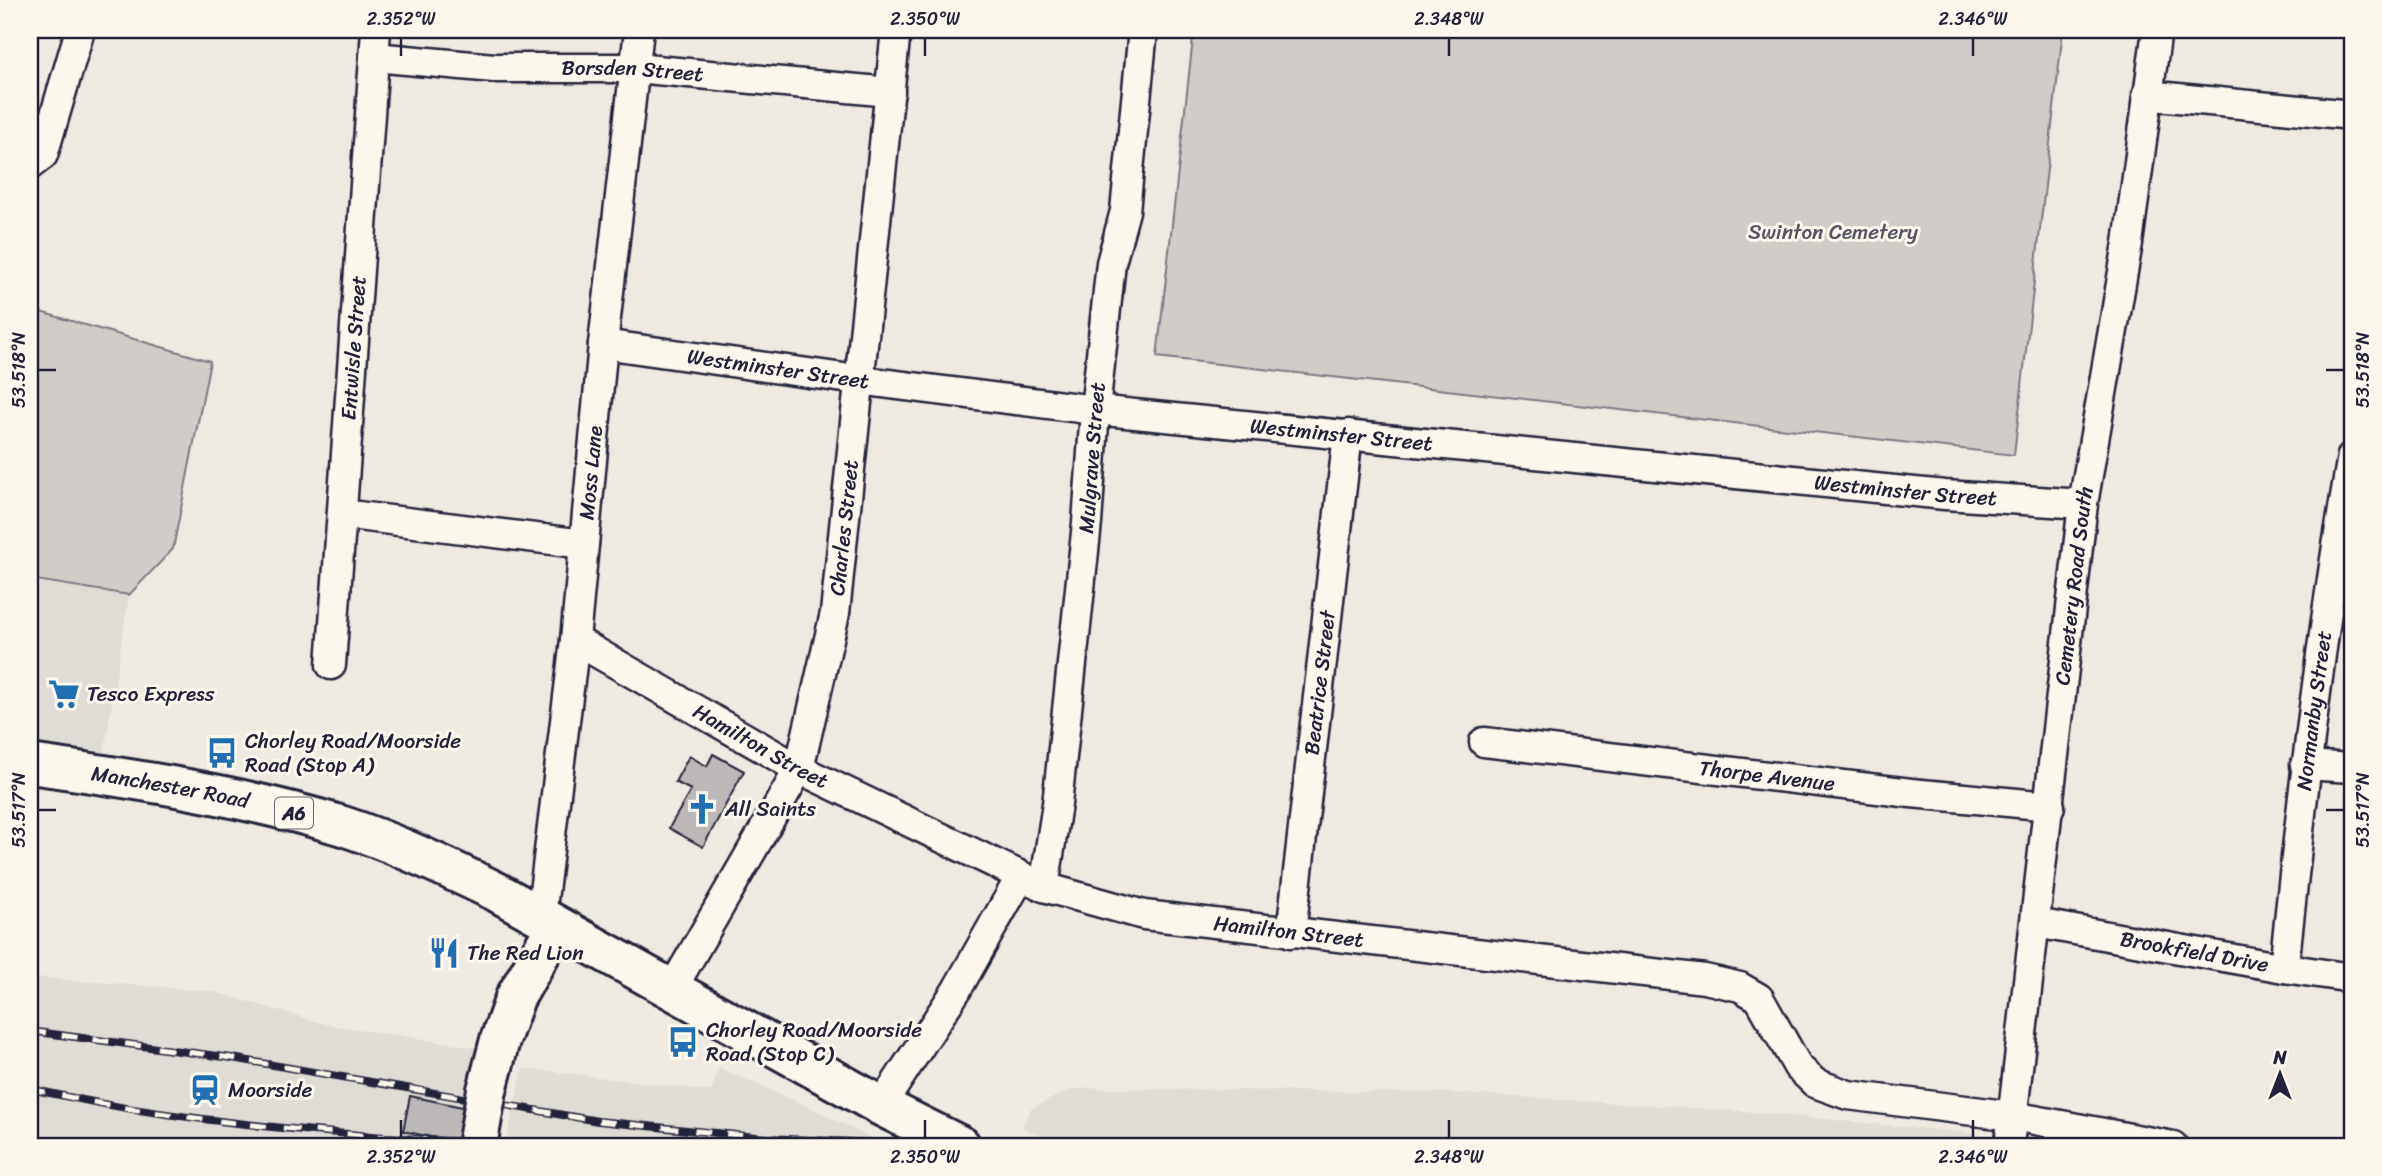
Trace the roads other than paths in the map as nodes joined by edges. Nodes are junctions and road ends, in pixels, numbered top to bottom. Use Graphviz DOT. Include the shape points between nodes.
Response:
graph roads {
  1 [pos="80,30"];
  2 [pos="639,30"];
  3 [pos="896,30"];
  4 [pos="1143,30"];
  5 [pos="2157,30"];
  6 [pos="375,43"];
  7 [pos="635,68"];
  8 [pos="890,92"];
  9 [pos="2147,95"];
  10 [pos="2352,114"];
  11 [pos="30,165"];
  12 [pos="603,344"];
  13 [pos="858,380"];
  14 [pos="1095,410"];
  15 [pos="1348,433"];
  16 [pos="2352,456"];
  17 [pos="2083,504"];
  18 [pos="342,514"];
  19 [pos="584,544"];
  20 [pos="575,640"];
  21 [pos="331,665"];
  22 [pos="1484,743"];
  23 [pos="30,764"];
  24 [pos="2305,765"];
  25 [pos="2352,768"];
  26 [pos="800,769"];
  27 [pos="2050,806"];
  28 [pos="1032,881"];
  29 [pos="549,921"];
  30 [pos="2036,923"];
  31 [pos="1291,933"];
  32 [pos="2284,968"];
  33 [pos="2352,978"];
  34 [pos="672,989"];
  35 [pos="890,1110"];
  36 [pos="2013,1116"];
  37 [pos="477,1146"];
  38 [pos="961,1146"];
  39 [pos="2009,1146"];
  40 [pos="2172,1146"];
  1 -- 11 [label="street" via="43,155"];
  2 -- 7 [label="street, Moss Lane"];
  3 -- 8 [label="street, Charles Street"];
  4 -- 14 [label="street, Mulgrave Street" via="1130,178 1111,263"];
  5 -- 9 [label="street, Cemetery Road South"];
  6 -- 7 [label="street, Borsden Street" via="494,68"];
  6 -- 18 [label="street, Entwisle Street"];
  7 -- 8 [label="street, Borsden Street"];
  7 -- 12 [label="street, Moss Lane"];
  8 -- 13 [label="street, Charles Street"];
  9 -- 10 [label="street"];
  9 -- 17 [label="street, Cemetery Road South" via="2128,243"];
  12 -- 13 [label="street, Westminster Street"];
  12 -- 19 [label="street, Moss Lane"];
  13 -- 14 [label="street, Westminster Street"];
  13 -- 26 [label="street, Charles Street" via="835,613"];
  14 -- 15 [label="street, Westminster Street"];
  14 -- 28 [label="street, Mulgrave Street" via="1057,804"];
  15 -- 17 [label="street, Westminster Street" via="1944,495"];
  15 -- 31 [label="street, Beatrice Street"];
  16 -- 24 [label="street, Normanby Street"];
  17 -- 27 [label="street, Cemetery Road South"];
  18 -- 19 [label="street"];
  18 -- 21 [label="street, Entwisle Street"];
  19 -- 20 [label="street, Moss Lane"];
  20 -- 26 [label="street, Hamilton Street"];
  20 -- 29 [label="street, Moss Lane"];
  22 -- 27 [label="street, Thorpe Avenue"];
  23 -- 29 [label="main road, Manchester Road / A6" via="239,798 345,827 438,863"];
  24 -- 25 [label="street"];
  24 -- 32 [label="street, Normanby Street"];
  26 -- 28 [label="street, Hamilton Street"];
  26 -- 34 [label="street, Charles Street"];
  27 -- 30 [label="street, Cemetery Road South"];
  28 -- 31 [label="street, Hamilton Street" via="1144,915"];
  28 -- 35 [label="street, Mulgrave Street" via="956,991"];
  29 -- 34 [label="main road, A6"];
  29 -- 37 [label="main road, bridge" via="500,1040"];
  30 -- 32 [label="street, Brookfield Drive"];
  30 -- 36 [label="street, Cemetery Road South"];
  31 -- 36 [label="street, Hamilton Street" via="1705,979 1740,987 1759,998 1798,1067 1815,1083 1848,1095"];
  32 -- 33 [label="street, Brookfield Drive"];
  34 -- 35 [label="main road, A6"];
  35 -- 38 [label="main road, A6"];
  36 -- 39 [label="street, Cemetery Road South"];
  36 -- 40 [label="street, Hamilton Street"];
}
